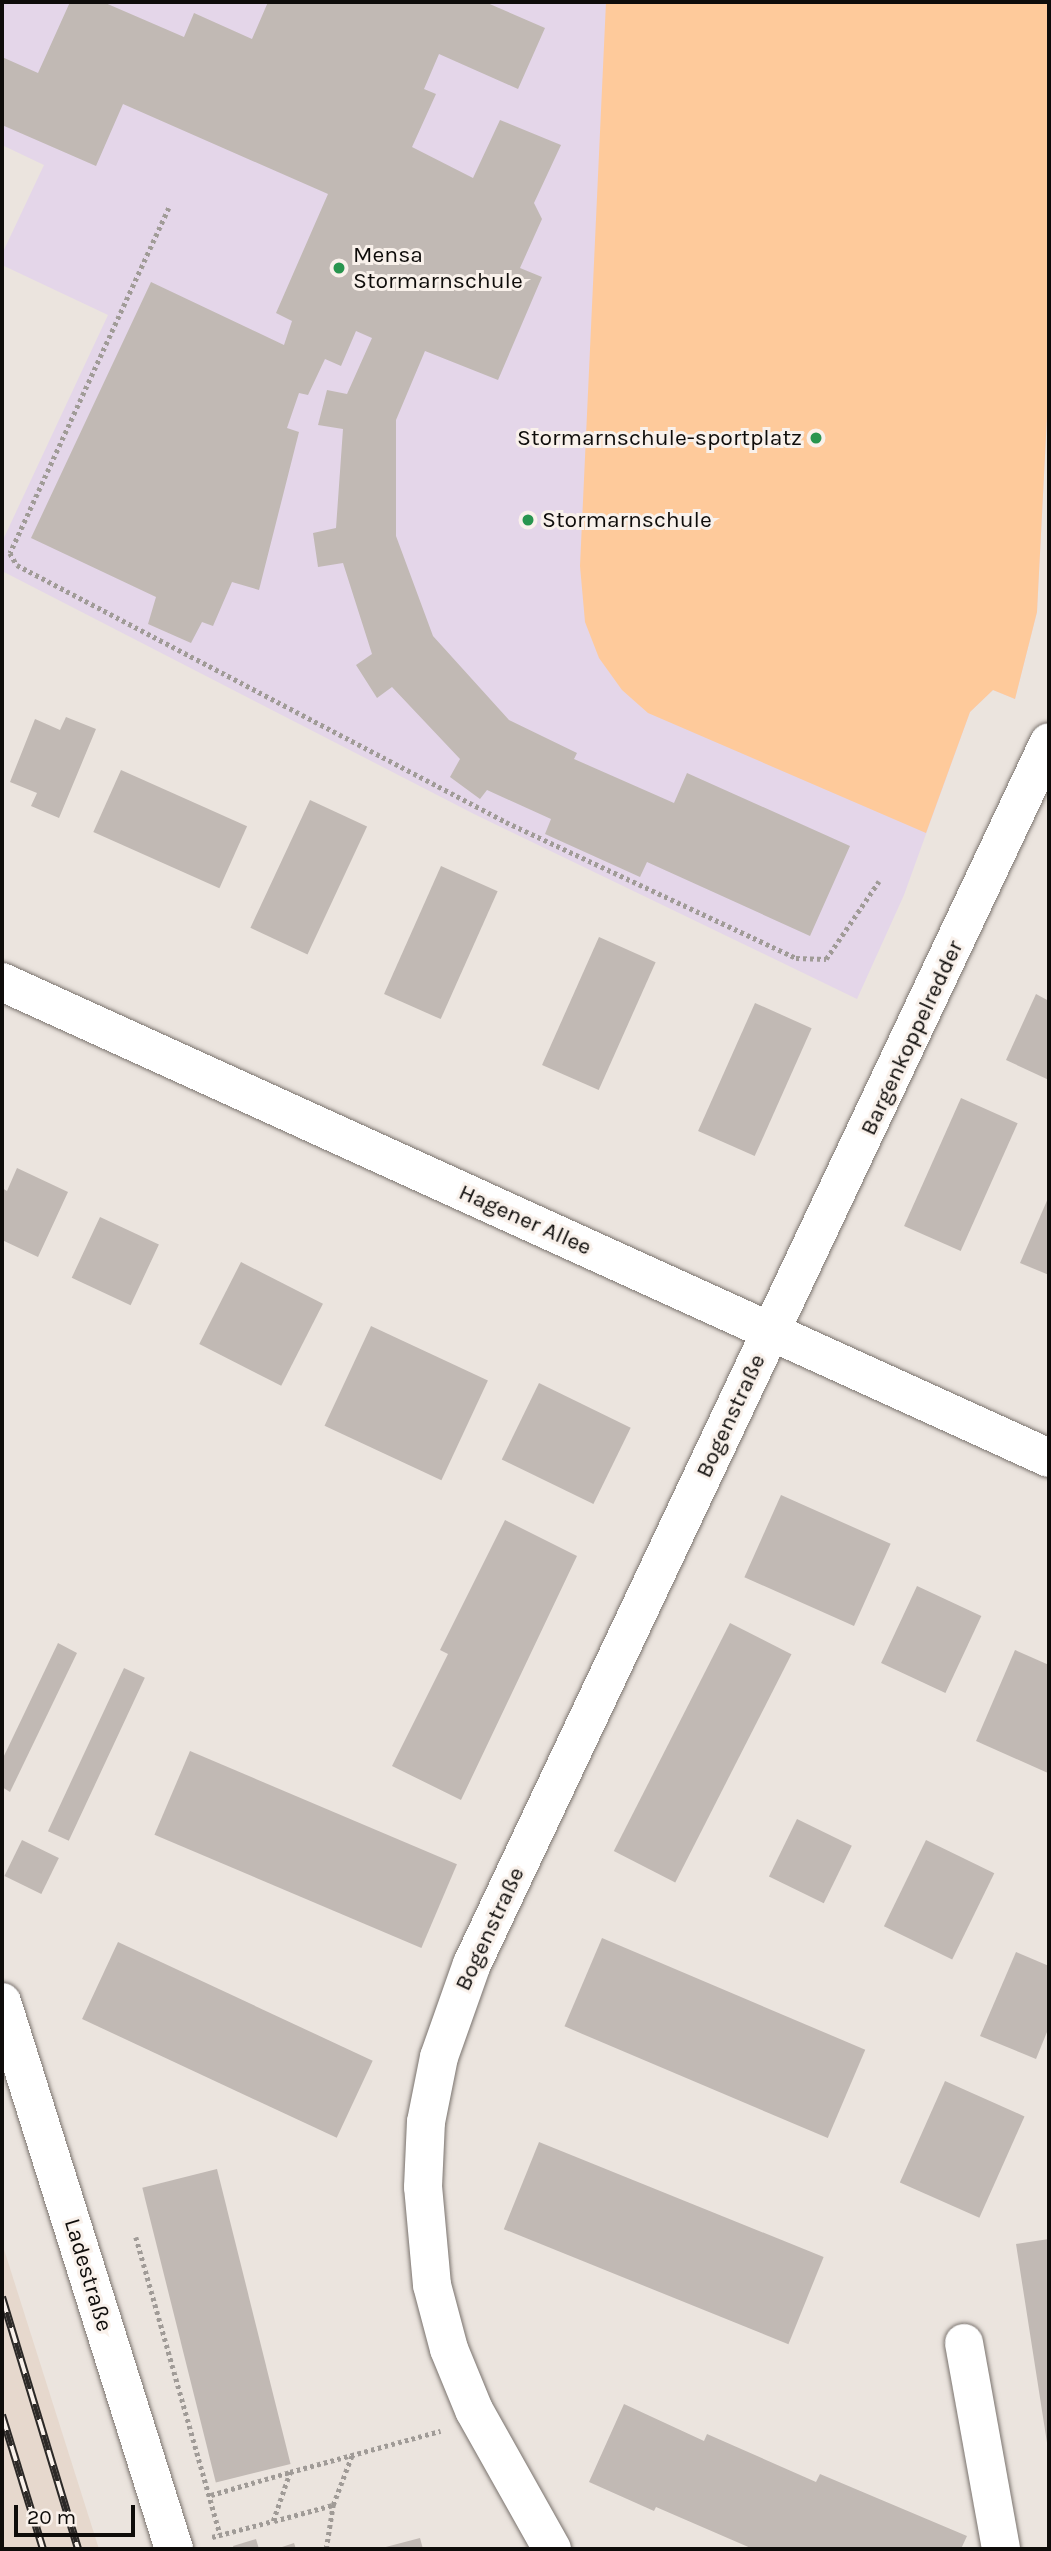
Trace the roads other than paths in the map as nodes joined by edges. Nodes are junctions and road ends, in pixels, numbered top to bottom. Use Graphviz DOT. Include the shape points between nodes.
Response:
graph roads {
  1 [pos="1049,742"];
  2 [pos="2,982"];
  3 [pos="771,1332"];
  4 [pos="1049,1458"];
  5 [pos="2,2001"];
  6 [pos="964,2343"];
  7 [pos="174,2549"];
  8 [pos="552,2549"];
  9 [pos="1001,2549"];
  1 -- 3 [label="street, Bargenkoppelredder"];
  2 -- 3 [label="street, Hagener Allee"];
  3 -- 4 [label="street, Hagener Allee"];
  3 -- 8 [label="street, Bogenstraße" via="472,1964 439,2057 424,2154 427,2253 449,2349 480,2420"];
  5 -- 7 [label="street, Ladestraße"];
  6 -- 9 [label="street"];
}
